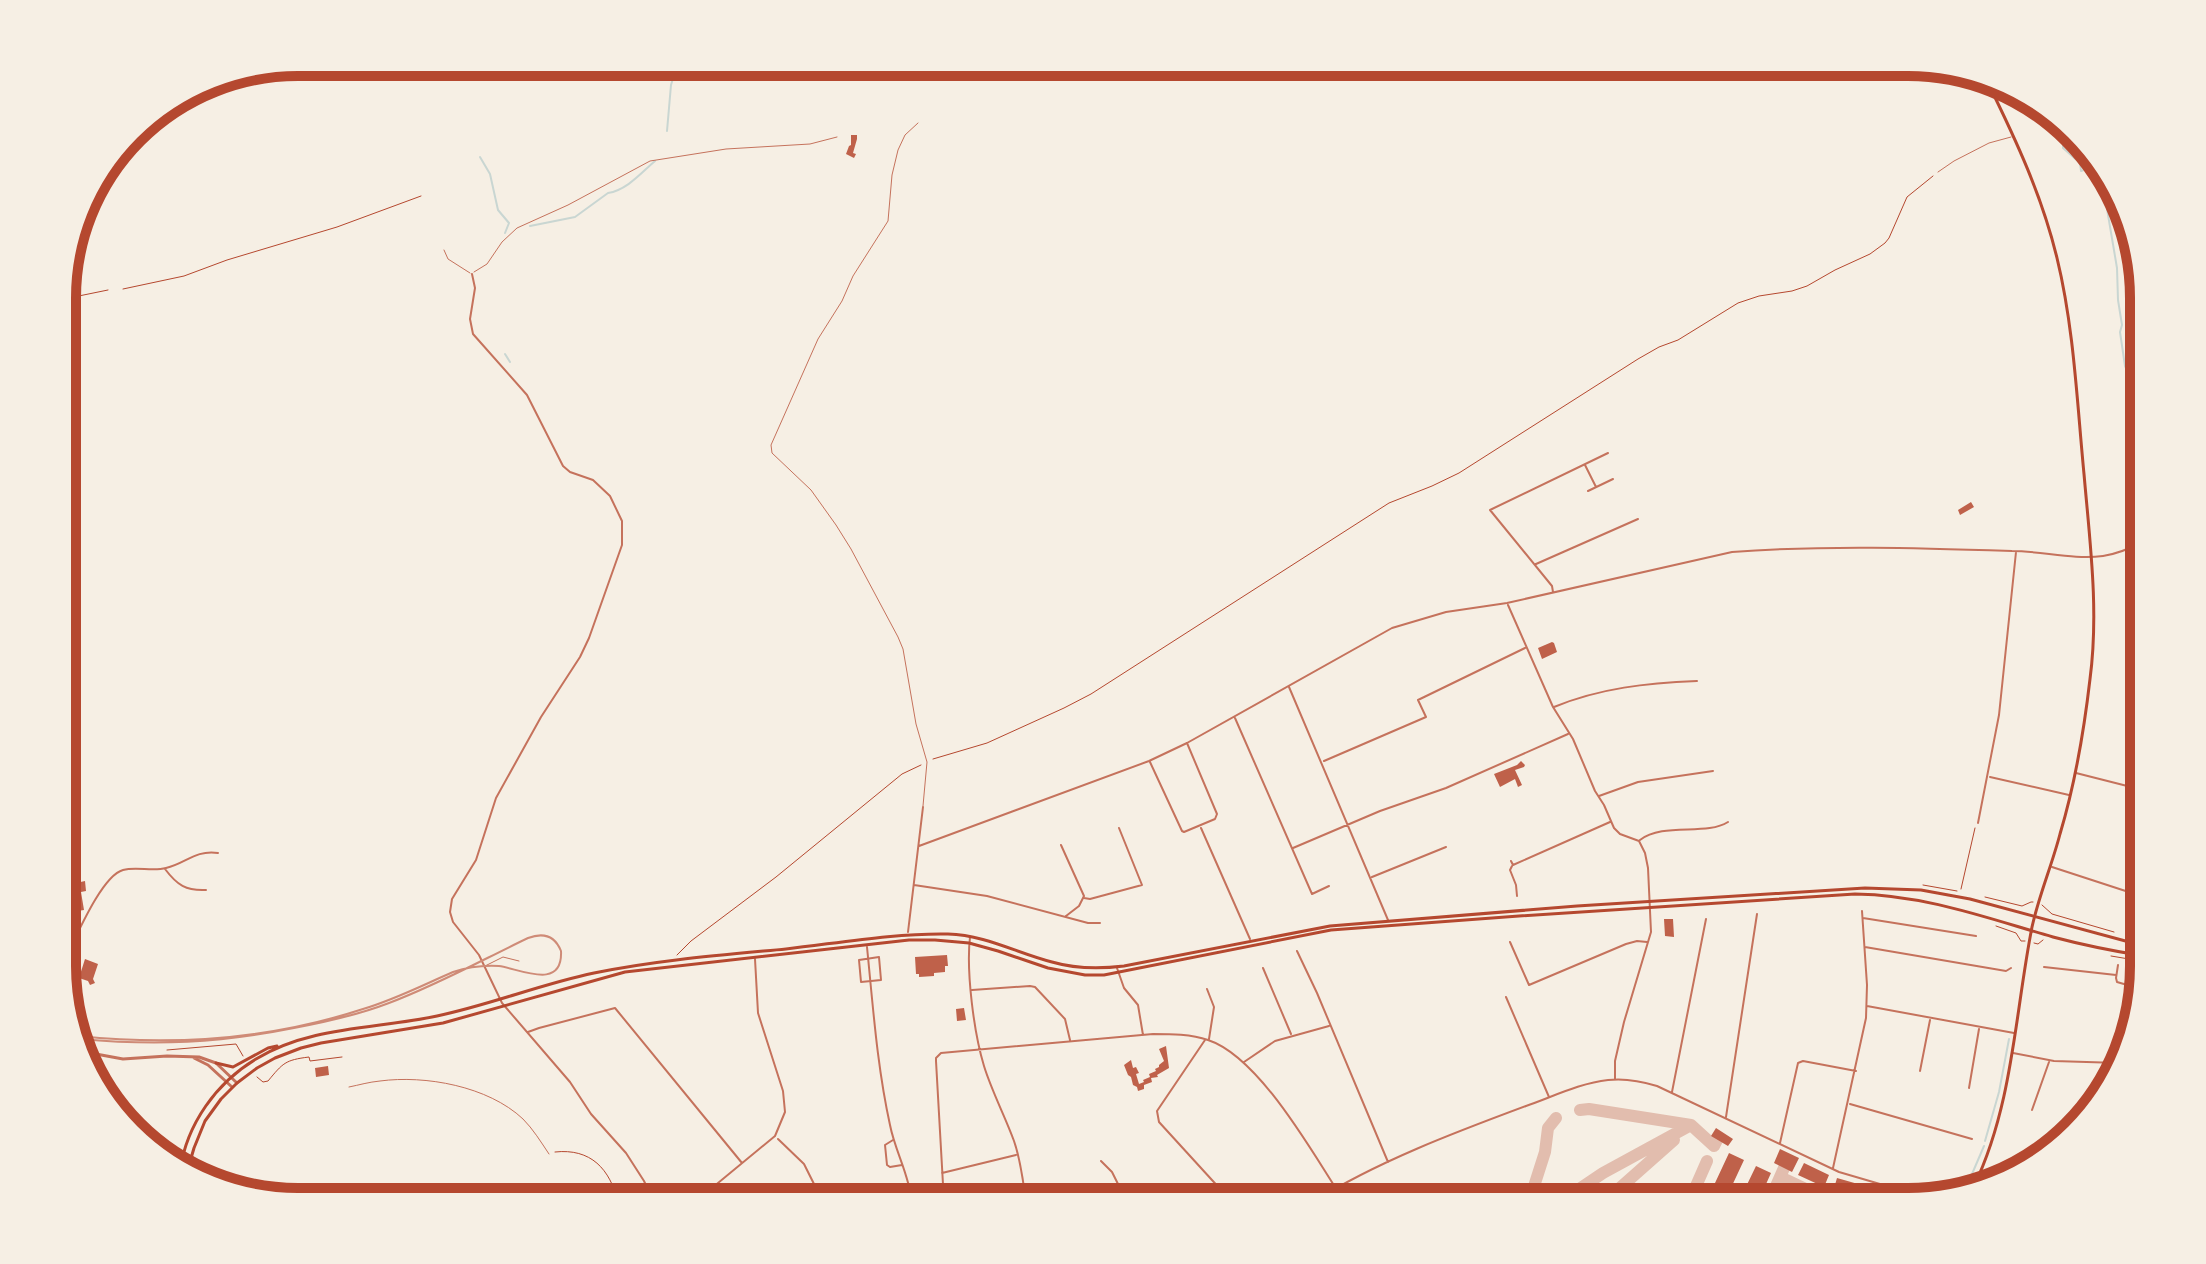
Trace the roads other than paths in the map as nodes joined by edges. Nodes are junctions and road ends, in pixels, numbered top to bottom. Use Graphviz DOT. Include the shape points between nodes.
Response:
graph roads {
  1 [pos="1993,93"];
  2 [pos="918,123"];
  3 [pos="2014,136"];
  4 [pos="837,137"];
  5 [pos="1938,172"];
  6 [pos="444,250"];
  7 [pos="472,274"];
  8 [pos="1608,453"];
  9 [pos="1584,464"];
  10 [pos="1613,479"];
  11 [pos="1596,487"];
  12 [pos="1588,491"];
  13 [pos="1638,519"];
  14 [pos="2130,547"];
  15 [pos="2016,551"];
  16 [pos="2092,557"];
  17 [pos="1535,565"];
  18 [pos="1554,593"];
  19 [pos="1507,603"];
  20 [pos="1526,647"];
  21 [pos="1697,681"];
  22 [pos="1289,685"];
  23 [pos="1553,707"];
  24 [pos="1234,716"];
  25 [pos="1569,733"];
  26 [pos="1187,743"];
  27 [pos="1149,761"];
  28 [pos="1321,762"];
  29 [pos="1713,771"];
  30 [pos="2075,772"];
  31 [pos="1987,776"];
  32 [pos="2130,787"];
  33 [pos="2070,795"];
  34 [pos="1598,796"];
  35 [pos="923,807"];
  36 [pos="1611,821"];
  37 [pos="1728,822"];
  38 [pos="1978,823"];
  39 [pos="1348,825"];
  40 [pos="1200,826"];
  41 [pos="1119,828"];
  42 [pos="1639,841"];
  43 [pos="1061,845"];
  44 [pos="919,846"];
  45 [pos="1446,847"];
  46 [pos="1293,848"];
  47 [pos="218,853"];
  48 [pos="2051,866"];
  49 [pos="165,869"];
  50 [pos="1371,878"];
  51 [pos="914,885"];
  52 [pos="1329,886"];
  53 [pos="206,890"];
  54 [pos="2130,892"];
  55 [pos="1517,896"];
  56 [pos="1084,898"];
  57 [pos="1651,901"];
  58 [pos="1651,908"];
  59 [pos="1862,911"];
  60 [pos="1757,914"];
  61 [pos="2035,916"];
  62 [pos="1065,917"];
  63 [pos="1862,918"];
  64 [pos="1706,919"];
  65 [pos="1388,920"];
  66 [pos="1100,923"];
  67 [pos="2032,930"];
  68 [pos="908,936"];
  69 [pos="970,936"];
  70 [pos="1976,936"];
  71 [pos="76,938"];
  72 [pos="1250,940"];
  73 [pos="1510,942"];
  74 [pos="1649,942"];
  75 [pos="2130,942"];
  76 [pos="969,943"];
  77 [pos="867,945"];
  78 [pos="1864,947"];
  79 [pos="1297,951"];
  80 [pos="2130,953"];
  81 [pos="755,957"];
  82 [pos="868,958"];
  83 [pos="519,961"];
  84 [pos="2118,965"];
  85 [pos="485,966"];
  86 [pos="1117,967"];
  87 [pos="2044,967"];
  88 [pos="1263,968"];
  89 [pos="2011,968"];
  90 [pos="1118,973"];
  91 [pos="2116,975"];
  92 [pos="871,981"];
  93 [pos="2129,986"];
  94 [pos="1207,989"];
  95 [pos="971,990"];
  96 [pos="1506,997"];
  97 [pos="500,1000"];
  98 [pos="1867,1006"];
  99 [pos="504,1007"];
  100 [pos="1930,1018"];
  101 [pos="1330,1026"];
  102 [pos="1980,1027"];
  103 [pos="527,1033"];
  104 [pos="2015,1034"];
  105 [pos="1143,1035"];
  106 [pos="1291,1035"];
  107 [pos="1207,1040"];
  108 [pos="1070,1041"];
  109 [pos="285,1045"];
  110 [pos="980,1049"];
  111 [pos="2012,1053"];
  112 [pos="94,1054"];
  113 [pos="187,1056"];
  114 [pos="2050,1061"];
  115 [pos="216,1063"];
  116 [pos="1243,1063"];
  117 [pos="2106,1063"];
  118 [pos="1856,1071"];
  119 [pos="1920,1071"];
  120 [pos="231,1077"];
  121 [pos="2099,1079"];
  122 [pos="1615,1080"];
  123 [pos="226,1082"];
  124 [pos="237,1083"];
  125 [pos="232,1087"];
  126 [pos="349,1087"];
  127 [pos="1969,1088"];
  128 [pos="1671,1093"];
  129 [pos="1549,1098"];
  130 [pos="1849,1103"];
  131 [pos="2032,1110"];
  132 [pos="1726,1119"];
  133 [pos="778,1139"];
  134 [pos="1972,1139"];
  135 [pos="894,1140"];
  136 [pos="1779,1144"];
  137 [pos="549,1154"];
  138 [pos="1018,1154"];
  139 [pos="184,1156"];
  140 [pos="191,1160"];
  141 [pos="1101,1161"];
  142 [pos="742,1163"];
  143 [pos="1389,1163"];
  144 [pos="903,1164"];
  145 [pos="1833,1169"];
  146 [pos="942,1173"];
  147 [pos="1978,1176"];
  148 [pos="647,1188"];
  149 [pos="712,1188"];
  150 [pos="817,1188"];
  151 [pos="909,1188"];
  152 [pos="943,1188"];
  153 [pos="1024,1188"];
  154 [pos="1120,1188"];
  155 [pos="1219,1188"];
  156 [pos="1336,1188"];
  157 [pos="1895,1188"];
  1 -- 3 [label="main road"];
  2 -- 35 [label="lane" via="898,150 888,221 818,339 771,445 772,453 811,490 842,534 893,624 927,762"];
  3 -- 5 [label="lane" via="1989,143"];
  3 -- 16 [label="main road" via="2045,215 2064,293"];
  4 -- 7 [label="lane" via="650,161 517,228"];
  6 -- 7 [label="lane" via="448,259"];
  7 -- 85 [label="street" via="473,334 527,395 563,466 604,489 624,528 589,638 496,798 473,866 450,904 453,922"];
  8 -- 9 [label="street"];
  9 -- 11 [label="street"];
  9 -- 17 [label="street" via="1490,510"];
  10 -- 11 [label="street"];
  11 -- 12 [label="street"];
  13 -- 17 [label="street"];
  14 -- 16 [label="street"];
  15 -- 16 [label="street"];
  15 -- 18 [label="street" via="1732,552"];
  15 -- 31 [label="street"];
  16 -- 30 [label="main road" via="2094,647"];
  17 -- 18 [label="street"];
  18 -- 19 [label="street"];
  19 -- 20 [label="street"];
  19 -- 22 [label="street" via="1446,612 1392,628"];
  20 -- 23 [label="street"];
  20 -- 28 [label="street" via="1418,700 1426,717"];
  21 -- 23 [label="street" via="1623,687"];
  22 -- 24 [label="street"];
  22 -- 28 [label="street"];
  23 -- 25 [label="street"];
  24 -- 26 [label="street"];
  24 -- 46 [label="street"];
  25 -- 34 [label="street"];
  25 -- 39 [label="street"];
  26 -- 27 [label="street"];
  26 -- 40 [label="street" via="1218,815"];
  27 -- 40 [label="street" via="1182,831"];
  27 -- 44 [label="street"];
  28 -- 39 [label="street"];
  29 -- 34 [label="street" via="1638,782"];
  30 -- 32 [label="street"];
  30 -- 33 [label="main road"];
  31 -- 33 [label="street"];
  31 -- 38 [label="street"];
  33 -- 48 [label="main road"];
  34 -- 36 [label="street"];
  35 -- 44 [label="street"];
  36 -- 42 [label="street" via="1620,834"];
  36 -- 55 [label="street" via="1512,863"];
  37 -- 42 [label="street" via="1647,835"];
  39 -- 46 [label="street"];
  39 -- 50 [label="street"];
  40 -- 72 [label="street"];
  41 -- 56 [label="street" via="1142,885"];
  42 -- 57 [label="street"];
  43 -- 56 [label="street"];
  44 -- 51 [label="street"];
  45 -- 50 [label="street"];
  46 -- 52 [label="street" via="1312,894"];
  47 -- 49 [label="street" via="194,855"];
  48 -- 54 [label="street"];
  48 -- 61 [label="main road"];
  49 -- 53 [label="street" via="184,888"];
  49 -- 71 [label="street" via="124,869 110,877"];
  50 -- 65 [label="street"];
  51 -- 62 [label="street" via="987,896"];
  51 -- 68 [label="street"];
  56 -- 62 [label="street"];
  57 -- 58 [label="street"];
  57 -- 61 [label="main road" via="1905,889"];
  57 -- 65 [label="main road"];
  58 -- 67 [label="main road" via="1863,894 1940,903"];
  58 -- 74 [label="street"];
  58 -- 90 [label="main road" via="1331,930"];
  59 -- 63 [label="street"];
  60 -- 132 [label="street"];
  61 -- 67 [label="main road"];
  61 -- 75 [label="main road"];
  62 -- 66 [label="street"];
  63 -- 70 [label="street"];
  63 -- 78 [label="street"];
  64 -- 128 [label="street"];
  65 -- 72 [label="main road"];
  67 -- 80 [label="main road"];
  67 -- 104 [label="main road"];
  68 -- 69 [label="main road"];
  68 -- 97 [label="main road" via="593,973"];
  69 -- 76 [label="street"];
  69 -- 86 [label="main road" via="1067,966"];
  72 -- 86 [label="main road"];
  73 -- 74 [label="street" via="1529,985 1626,944"];
  74 -- 122 [label="street" via="1621,1035"];
  76 -- 77 [label="main road"];
  76 -- 90 [label="main road" via="1069,973"];
  76 -- 95 [label="street"];
  77 -- 81 [label="main road"];
  77 -- 82 [label="street"];
  78 -- 89 [label="street"];
  78 -- 98 [label="street"];
  79 -- 101 [label="street"];
  81 -- 99 [label="main road" via="625,972"];
  81 -- 142 [label="street" via="758,1013 785,1112 775,1136"];
  82 -- 92 [label="street"];
  82 -- 92 [label="street" via="859,960 860,981"];
  82 -- 92 [label="street" via="879,957 881,968 881,980"];
  83 -- 85 [label="lane" via="503,957"];
  84 -- 91 [label="street"];
  85 -- 97 [label="street"];
  86 -- 90 [label="street"];
  87 -- 91 [label="street"];
  88 -- 106 [label="street"];
  90 -- 105 [label="street" via="1138,1005"];
  91 -- 93 [label="street" via="2116,981"];
  92 -- 135 [label="street"];
  94 -- 107 [label="street" via="1214,1007"];
  95 -- 108 [label="street" via="1035,987 1065,1019"];
  95 -- 110 [label="street"];
  96 -- 129 [label="street"];
  97 -- 99 [label="street"];
  97 -- 109 [label="main road"];
  98 -- 100 [label="street"];
  98 -- 118 [label="street"];
  99 -- 103 [label="street"];
  99 -- 124 [label="main road" via="425,1027 308,1046 265,1063"];
  100 -- 102 [label="street"];
  100 -- 119 [label="street"];
  101 -- 106 [label="street"];
  101 -- 143 [label="street"];
  102 -- 104 [label="street"];
  102 -- 127 [label="street"];
  103 -- 142 [label="street" via="615,1008"];
  103 -- 148 [label="street" via="626,1153"];
  104 -- 111 [label="main road"];
  105 -- 107 [label="street"];
  105 -- 108 [label="street"];
  106 -- 116 [label="street"];
  107 -- 116 [label="street"];
  107 -- 155 [label="street" via="1156,1117"];
  108 -- 110 [label="street"];
  109 -- 115 [label="main road" via="233,1067"];
  109 -- 120 [label="main road"];
  110 -- 138 [label="street"];
  110 -- 146 [label="street" via="945,1051 936,1061"];
  111 -- 114 [label="street"];
  111 -- 147 [label="main road" via="1998,1123"];
  112 -- 113 [label="street" via="116,1059"];
  113 -- 115 [label="street"];
  113 -- 123 [label="street"];
  114 -- 117 [label="street"];
  114 -- 131 [label="street"];
  115 -- 120 [label="street"];
  116 -- 156 [label="street" via="1283,1107"];
  117 -- 121 [label="street"];
  118 -- 130 [label="street"];
  118 -- 136 [label="street" via="1798,1063"];
  120 -- 123 [label="main road"];
  120 -- 124 [label="street"];
  122 -- 128 [label="street" via="1646,1083"];
  122 -- 129 [label="street"];
  123 -- 125 [label="street"];
  123 -- 139 [label="main road" via="194,1127"];
  124 -- 125 [label="main road"];
  125 -- 140 [label="main road" via="205,1121"];
  126 -- 137 [label="lane" via="411,1080 473,1090 523,1119"];
  128 -- 132 [label="street"];
  129 -- 143 [label="street"];
  130 -- 134 [label="street"];
  130 -- 145 [label="street"];
  132 -- 136 [label="street"];
  133 -- 150 [label="street" via="804,1164"];
  135 -- 144 [label="street"];
  135 -- 144 [label="street" via="885,1145 887,1165"];
  136 -- 145 [label="street"];
  138 -- 146 [label="street"];
  138 -- 153 [label="street"];
  141 -- 154 [label="street"];
  142 -- 149 [label="street"];
  143 -- 156 [label="street"];
  144 -- 151 [label="street"];
  145 -- 157 [label="street"];
  146 -- 152 [label="street"];
}
